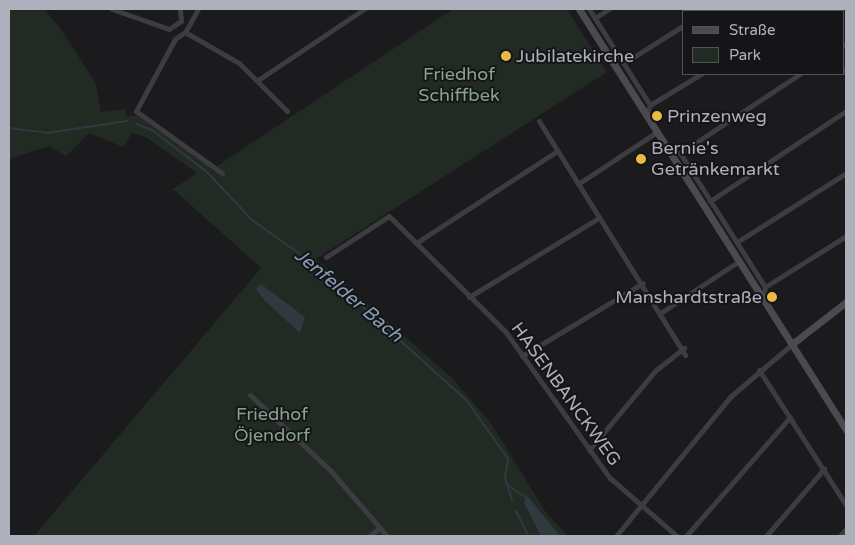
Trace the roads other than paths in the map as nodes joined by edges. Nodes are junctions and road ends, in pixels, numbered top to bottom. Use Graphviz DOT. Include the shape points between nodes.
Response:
graph roads {
  1 [pos="112,9"];
  2 [pos="180,9"];
  3 [pos="198,9"];
  4 [pos="364,9"];
  5 [pos="579,9"];
  6 [pos="589,9"];
  7 [pos="609,9"];
  8 [pos="595,18"];
  9 [pos="682,26"];
  10 [pos="185,32"];
  11 [pos="624,63"];
  12 [pos="845,69"];
  13 [pos="846,74"];
  14 [pos="699,75"];
  15 [pos="798,75"];
  16 [pos="258,80"];
  17 [pos="650,105"];
  18 [pos="287,111"];
  19 [pos="846,111"];
  20 [pos="646,115"];
  21 [pos="538,121"];
  22 [pos="657,132"];
  23 [pos="668,150"];
  24 [pos="557,151"];
  25 [pos="680,153"];
  26 [pos="222,173"];
  27 [pos="846,174"];
  28 [pos="578,184"];
  29 [pos="710,201"];
  30 [pos="600,217"];
  31 [pos="846,236"];
  32 [pos="737,242"];
  33 [pos="416,243"];
  34 [pos="326,257"];
  35 [pos="739,260"];
  36 [pos="643,283"];
  37 [pos="766,287"];
  38 [pos="469,297"];
  39 [pos="763,299"];
  40 [pos="846,302"];
  41 [pos="662,312"];
  42 [pos="792,344"];
  43 [pos="684,348"];
  44 [pos="685,355"];
  45 [pos="522,356"];
  46 [pos="759,370"];
  47 [pos="250,395"];
  48 [pos="790,417"];
  49 [pos="846,430"];
  50 [pos="589,450"];
  51 [pos="824,469"];
  52 [pos="641,504"];
  53 [pos="846,505"];
  54 [pos="380,528"];
  55 [pos="846,529"];
  56 [pos="369,536"];
  57 [pos="387,536"];
  58 [pos="616,536"];
  59 [pos="676,536"];
  60 [pos="686,536"];
  61 [pos="766,536"];
  62 [pos="840,536"];
  1 -- 2 [label="street" via="169,29 181,21"];
  3 -- 10 [label="street"];
  4 -- 16 [label="street"];
  5 -- 20 [label="main road"];
  6 -- 8 [label="street"];
  7 -- 8 [label="street"];
  8 -- 11 [label="street"];
  9 -- 11 [label="street"];
  10 -- 16 [label="street" via="230,57"];
  10 -- 26 [label="street" via="175,38 136,111"];
  11 -- 17 [label="street"];
  12 -- 13 [label="street"];
  14 -- 17 [label="street"];
  15 -- 25 [label="street"];
  16 -- 18 [label="street"];
  17 -- 20 [label="street"];
  19 -- 29 [label="street"];
  20 -- 22 [label="main road"];
  21 -- 24 [label="street"];
  22 -- 23 [label="main road"];
  22 -- 28 [label="street"];
  23 -- 25 [label="street"];
  23 -- 35 [label="main road"];
  24 -- 28 [label="street"];
  24 -- 33 [label="street"];
  25 -- 29 [label="street"];
  27 -- 32 [label="street"];
  28 -- 30 [label="street"];
  29 -- 32 [label="street"];
  30 -- 36 [label="street"];
  30 -- 38 [label="street"];
  31 -- 37 [label="street"];
  32 -- 37 [label="street"];
  33 -- 34 [label="street, HASENBANCKWEG" via="389,216"];
  33 -- 38 [label="street, HASENBANCKWEG"];
  35 -- 39 [label="main road"];
  35 -- 41 [label="street"];
  36 -- 41 [label="street"];
  36 -- 45 [label="street"];
  37 -- 39 [label="street"];
  38 -- 45 [label="street, HASENBANCKWEG" via="505,331"];
  39 -- 42 [label="main road"];
  40 -- 42 [label="main road"];
  41 -- 43 [label="street"];
  42 -- 46 [label="street"];
  42 -- 49 [label="main road"];
  43 -- 44 [label="street"];
  43 -- 50 [label="street" via="656,370"];
  45 -- 50 [label="street, HASENBANCKWEG"];
  46 -- 48 [label="street"];
  46 -- 52 [label="street" via="730,396"];
  47 -- 54 [label="street" via="330,470"];
  48 -- 51 [label="street"];
  48 -- 60 [label="street"];
  50 -- 52 [label="street, HASENBANCKWEG" via="610,478"];
  51 -- 53 [label="street"];
  51 -- 61 [label="street"];
  52 -- 58 [label="street"];
  52 -- 59 [label="street, HASENBANCKWEG"];
  54 -- 56 [label="street"];
  54 -- 57 [label="street"];
  55 -- 62 [label="street"];
}
